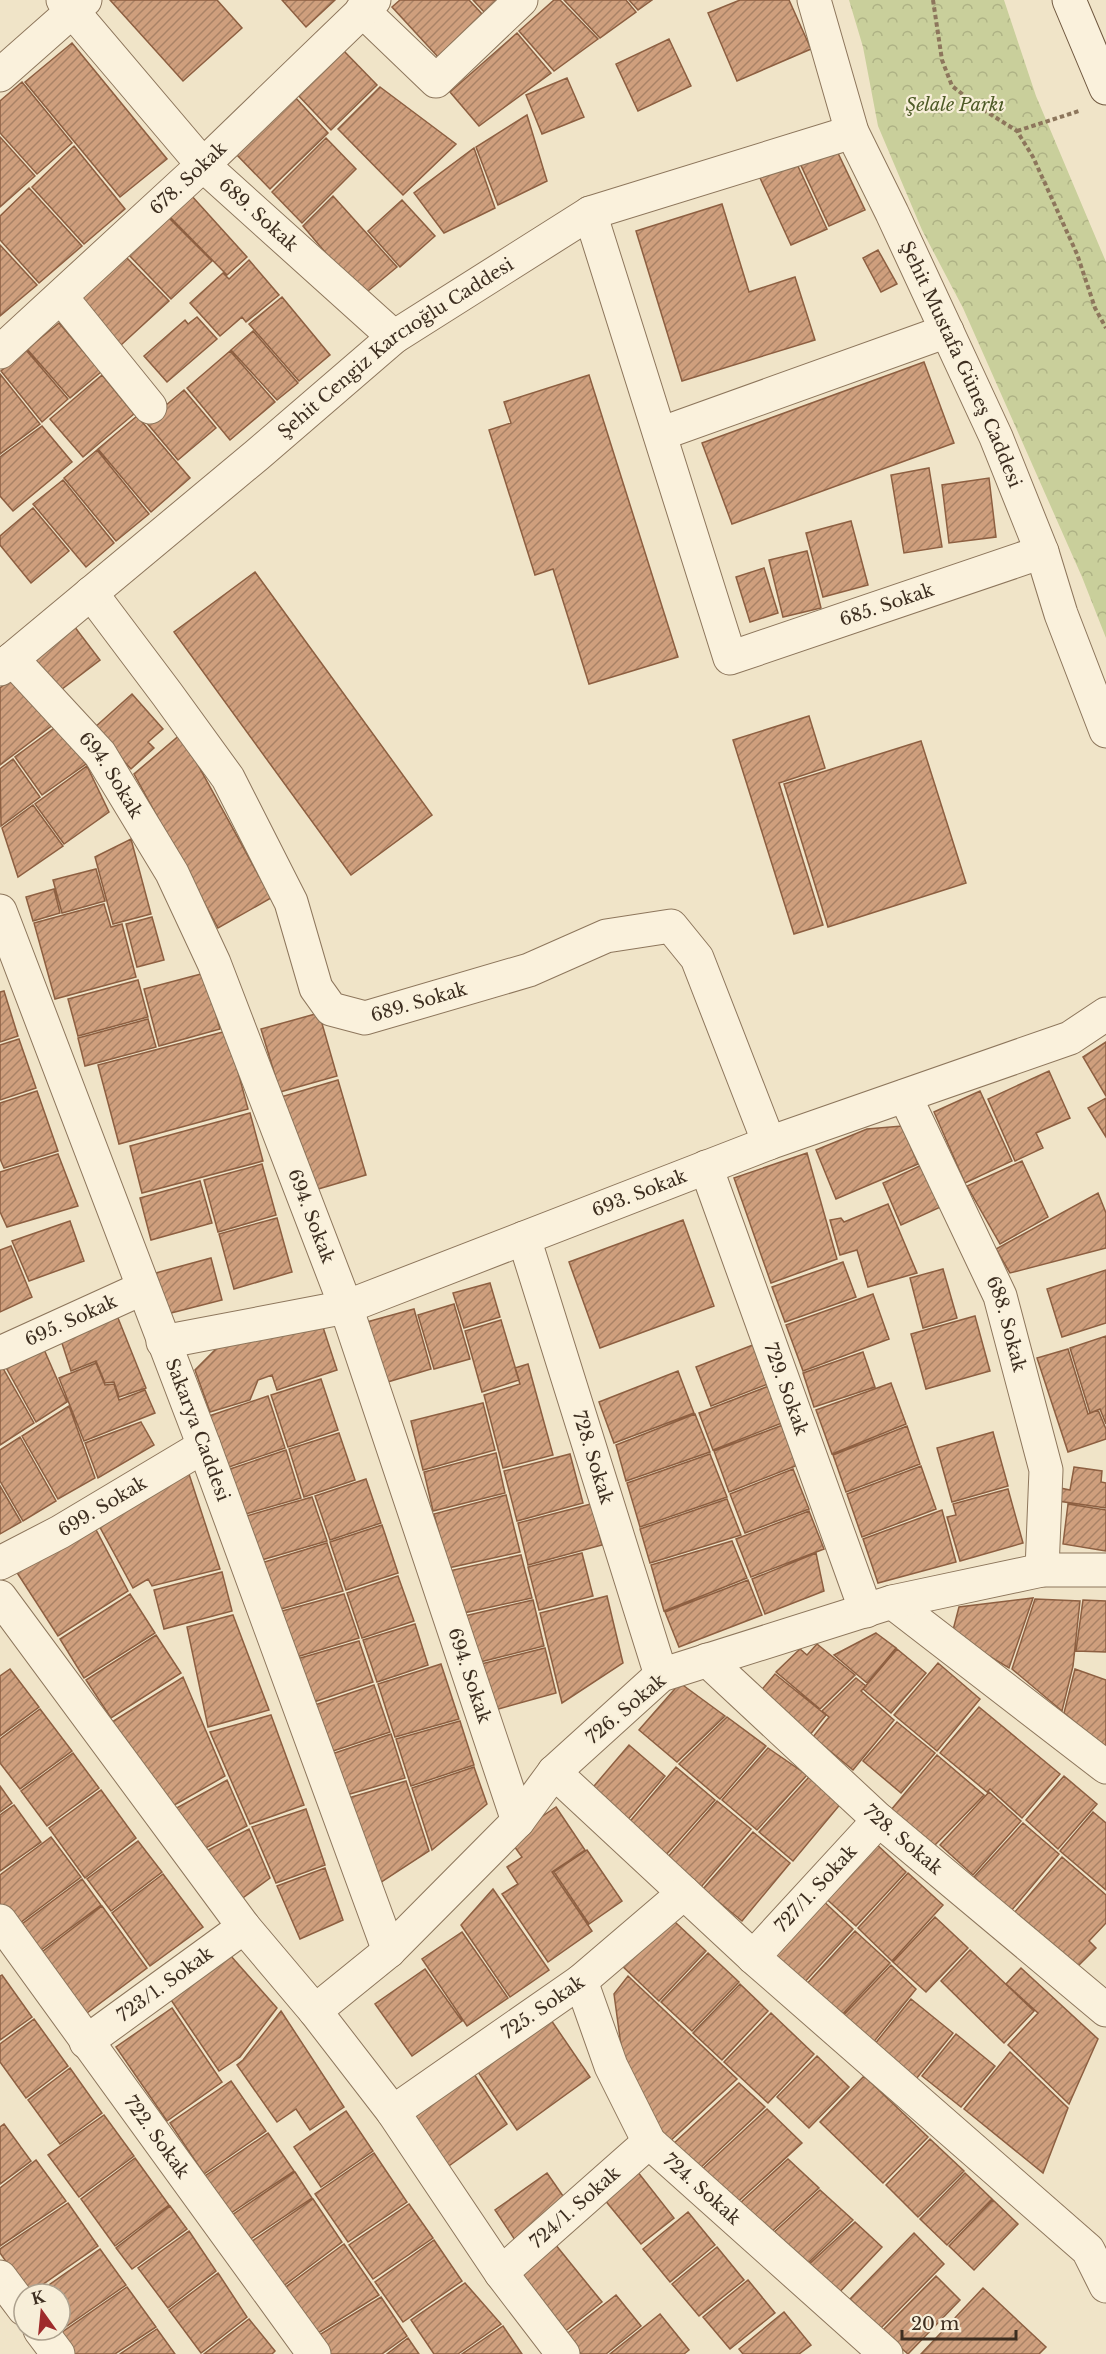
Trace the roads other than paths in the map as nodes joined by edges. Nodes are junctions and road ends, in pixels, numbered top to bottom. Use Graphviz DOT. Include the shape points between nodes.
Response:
graph roads {
  1 [pos="521,0"];
  2 [pos="814,0"];
  3 [pos="1069,0"];
  4 [pos="73,4"];
  5 [pos="368,5"];
  6 [pos="0,75"];
  7 [pos="1095,99"];
  8 [pos="852,132"];
  9 [pos="203,165"];
  10 [pos="590,213"];
  11 [pos="61,297"];
  12 [pos="947,331"];
  13 [pos="394,337"];
  14 [pos="0,352"];
  15 [pos="150,407"];
  16 [pos="660,434"];
  17 [pos="1042,552"];
  18 [pos="91,594"];
  19 [pos="6,664"];
  20 [pos="1106,731"];
  21 [pos="0,911"];
  22 [pos="1106,1014"];
  23 [pos="905,1096"];
  24 [pos="768,1143"];
  25 [pos="706,1167"];
  26 [pos="524,1238"];
  27 [pos="143,1288"];
  28 [pos="346,1307"];
  29 [pos="163,1342"];
  30 [pos="0,1353"];
  31 [pos="204,1446"];
  32 [pos="0,1563"];
  33 [pos="1042,1570"];
  34 [pos="1106,1570"];
  35 [pos="0,1597"];
  36 [pos="879,1607"];
  37 [pos="707,1660"];
  38 [pos="661,1675"];
  39 [pos="1106,1767"];
  40 [pos="554,1772"];
  41 [pos="879,1820"];
  42 [pos="518,1821"];
  43 [pos="684,1893"];
  44 [pos="0,1921"];
  45 [pos="244,1927"];
  46 [pos="389,1951"];
  47 [pos="753,1957"];
  48 [pos="581,1981"];
  49 [pos="1106,2010"];
  50 [pos="315,2011"];
  51 [pos="86,2042"];
  52 [pos="393,2112"];
  53 [pos="649,2142"];
  54 [pos="501,2273"];
  55 [pos="0,2277"];
  56 [pos="1106,2286"];
  57 [pos="12,2293"];
  58 [pos="314,2354"];
  59 [pos="563,2354"];
  60 [pos="886,2354"];
  1 -- 5 [label="street" via="436,81"];
  2 -- 8 [label="street, Şehit Mustafa Güneş Caddesi"];
  3 -- 7 [label="street"];
  4 -- 6 [label="street"];
  4 -- 9 [label="street, 689. Sokak"];
  5 -- 9 [label="street, 678. Sokak"];
  8 -- 10 [label="street, Şehit Cengiz Karcıoğlu Caddesi"];
  8 -- 12 [label="street, Şehit Mustafa Güneş Caddesi"];
  9 -- 11 [label="street, 678. Sokak"];
  9 -- 13 [label="street, 689. Sokak"];
  10 -- 13 [label="street, Şehit Cengiz Karcıoğlu Caddesi"];
  10 -- 16 [label="street"];
  11 -- 14 [label="street, 678. Sokak"];
  11 -- 15 [label="street"];
  12 -- 16 [label="street"];
  12 -- 17 [label="street, Şehit Mustafa Güneş Caddesi" via="996,437"];
  13 -- 18 [label="street, Şehit Cengiz Karcıoğlu Caddesi"];
  16 -- 17 [label="street, 685. Sokak" via="730,658"];
  17 -- 20 [label="street, Şehit Mustafa Güneş Caddesi"];
  18 -- 19 [label="street, Şehit Cengiz Karcıoğlu Caddesi"];
  18 -- 24 [label="street, 689. Sokak" via="228,778 291,902 316,988 331,1009 365,1018 529,970 606,936 671,926 698,958"];
  19 -- 28 [label="street, 694. Sokak" via="100,754 172,873 214,963"];
  21 -- 27 [label="street, Sakarya Caddesi"];
  22 -- 23 [label="street, 693. Sokak" via="1070,1038"];
  23 -- 24 [label="street, 693. Sokak"];
  23 -- 33 [label="street, 688. Sokak" via="999,1296 1046,1470"];
  24 -- 25 [label="street, 693. Sokak"];
  25 -- 26 [label="street, 693. Sokak"];
  25 -- 36 [label="street, 729. Sokak"];
  26 -- 28 [label="street, 693. Sokak"];
  26 -- 38 [label="street, 728. Sokak"];
  27 -- 29 [label="street, Sakarya Caddesi"];
  27 -- 30 [label="street, 695. Sokak"];
  28 -- 29 [label="street, 693. Sokak"];
  28 -- 42 [label="street, 694. Sokak"];
  29 -- 31 [label="street, Sakarya Caddesi"];
  31 -- 32 [label="street, 699. Sokak"];
  31 -- 46 [label="street, Sakarya Caddesi"];
  33 -- 34 [label="street, 726. Sokak"];
  33 -- 36 [label="street, 726. Sokak"];
  35 -- 45 [label="street"];
  36 -- 37 [label="street, 726. Sokak"];
  36 -- 39 [label="street"];
  37 -- 38 [label="street, 726. Sokak"];
  37 -- 41 [label="street, 728. Sokak"];
  38 -- 40 [label="street, 726. Sokak"];
  40 -- 42 [label="street, 726. Sokak"];
  40 -- 43 [label="street"];
  41 -- 47 [label="street, 727/1. Sokak"];
  41 -- 49 [label="street, 728. Sokak"];
  42 -- 46 [label="street, 726. Sokak"];
  43 -- 47 [label="street"];
  43 -- 48 [label="street, 725. Sokak"];
  44 -- 51 [label="street, 722. Sokak"];
  45 -- 50 [label="street"];
  45 -- 51 [label="street, 723/1. Sokak"];
  46 -- 50 [label="street, 726. Sokak"];
  47 -- 56 [label="street" via="1088,2250"];
  48 -- 52 [label="street, 725. Sokak"];
  48 -- 53 [label="street, 724. Sokak" via="611,2066"];
  50 -- 52 [label="street"];
  51 -- 58 [label="street, 722. Sokak"];
  52 -- 54 [label="street"];
  53 -- 54 [label="street, 724/1. Sokak"];
  53 -- 60 [label="street, 724. Sokak"];
  54 -- 59 [label="street"];
  55 -- 57 [label="street"];
}
